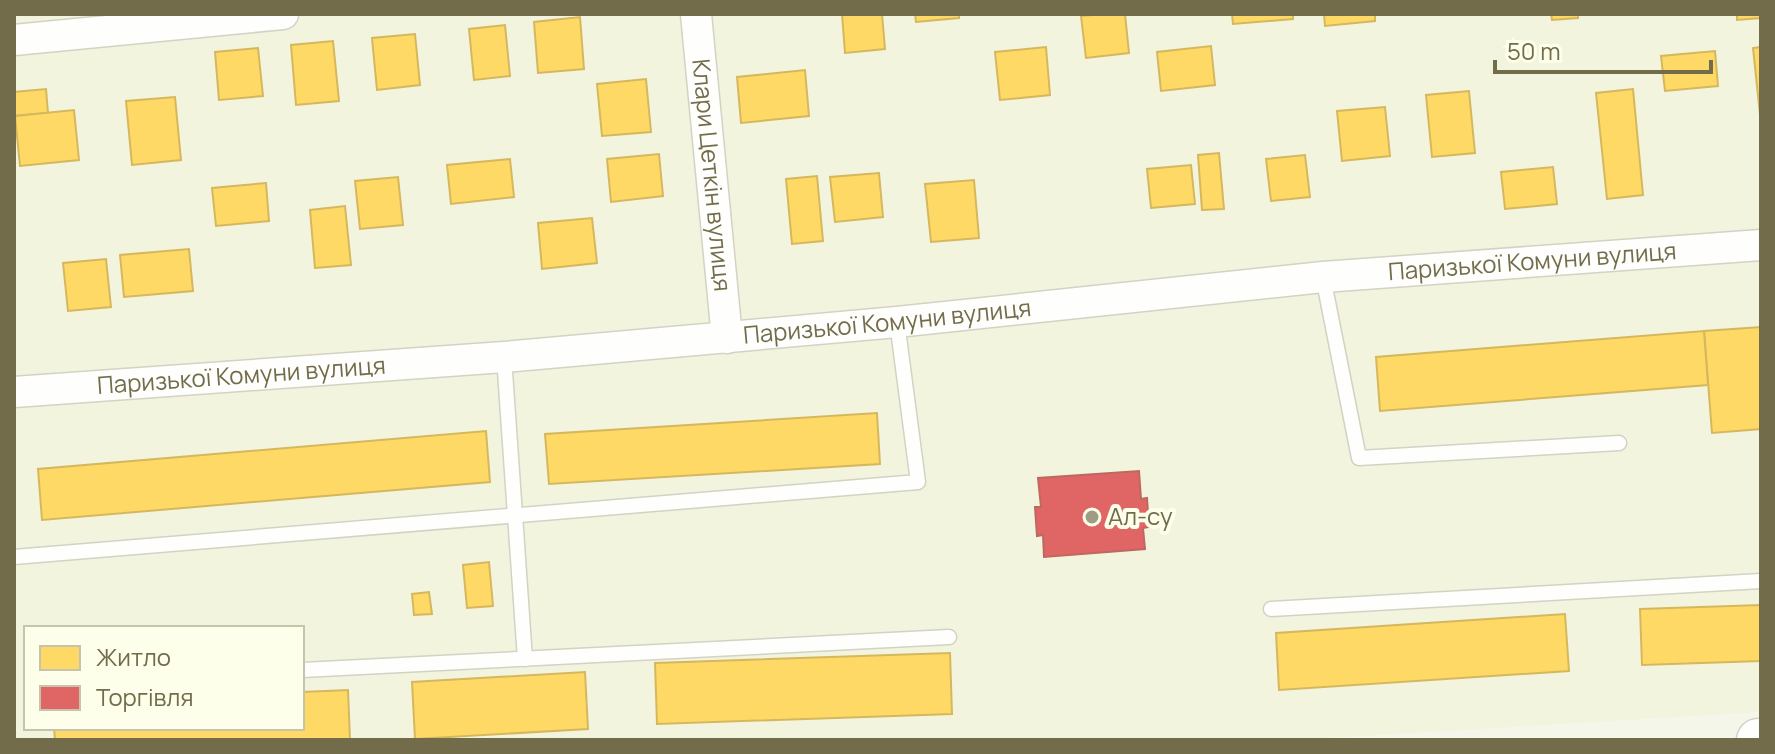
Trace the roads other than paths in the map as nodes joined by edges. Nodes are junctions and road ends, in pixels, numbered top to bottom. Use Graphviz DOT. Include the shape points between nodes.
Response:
graph roads {
  1 [pos="283,14"];
  2 [pos="696,14"];
  3 [pos="14,40"];
  4 [pos="1761,245"];
  5 [pos="1323,277"];
  6 [pos="897,322"];
  7 [pos="727,338"];
  8 [pos="504,357"];
  9 [pos="14,392"];
  10 [pos="1619,443"];
  11 [pos="515,515"];
  12 [pos="14,557"];
  13 [pos="1761,581"];
  14 [pos="1271,609"];
  15 [pos="949,637"];
  16 [pos="525,659"];
  17 [pos="304,670"];
  1 -- 3 [label="street"];
  2 -- 7 [label="street, Клари Цеткін вулиця"];
  4 -- 5 [label="street, Паризької Комуни вулиця"];
  5 -- 6 [label="street, Паризької Комуни вулиця"];
  5 -- 10 [label="lane" via="1359,458"];
  6 -- 7 [label="street, Паризької Комуни вулиця"];
  6 -- 11 [label="lane" via="918,482"];
  7 -- 8 [label="street, Паризької Комуни вулиця"];
  8 -- 9 [label="street, Паризької Комуни вулиця"];
  8 -- 11 [label="lane"];
  11 -- 12 [label="lane"];
  11 -- 16 [label="lane"];
  13 -- 14 [label="lane"];
  15 -- 16 [label="lane"];
  16 -- 17 [label="lane"];
}
